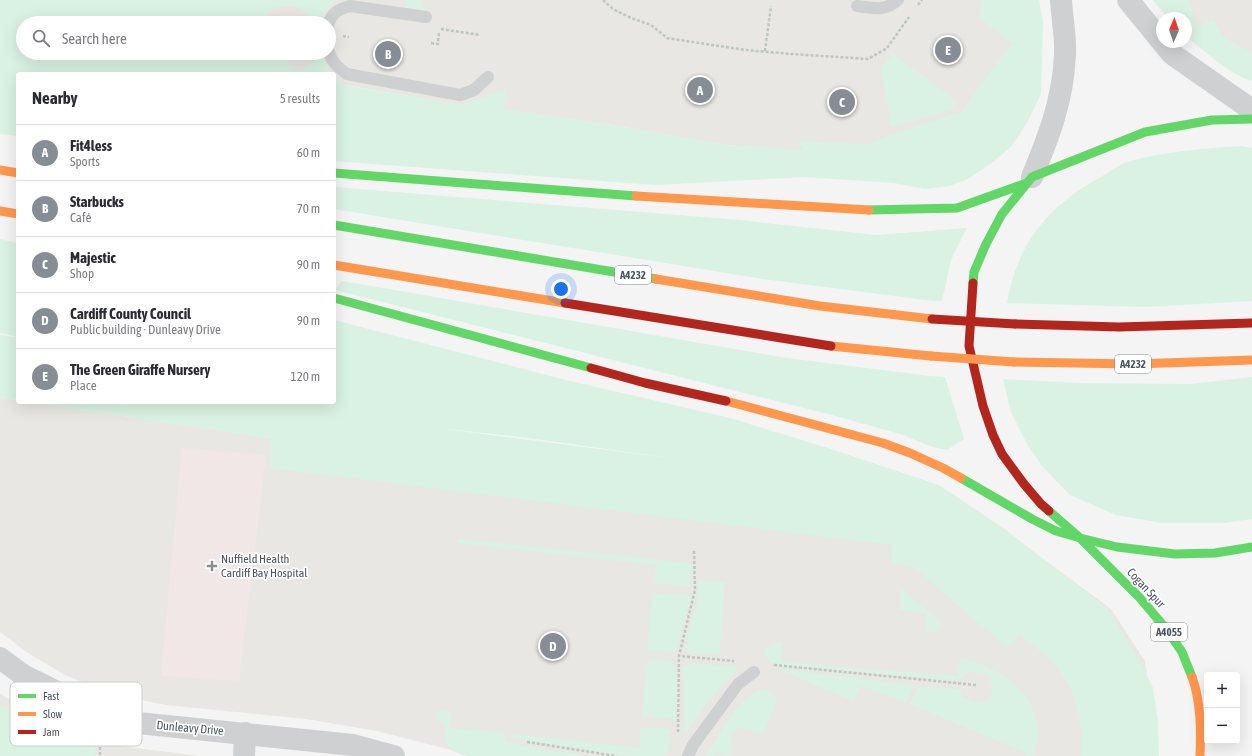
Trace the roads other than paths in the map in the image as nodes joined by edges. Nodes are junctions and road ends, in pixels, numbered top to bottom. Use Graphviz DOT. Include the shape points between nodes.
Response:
graph roads {
  1 [pos="898,0"];
  2 [pos="1061,0"];
  3 [pos="1128,0"];
  4 [pos="857,6"];
  5 [pos="333,16"];
  6 [pos="426,17"];
  7 [pos="332,60"];
  8 [pos="488,77"];
  9 [pos="1252,110"];
  10 [pos="1252,119"];
  11 [pos="0,170"];
  12 [pos="16,173"];
  13 [pos="336,173"];
  14 [pos="1028,181"];
  15 [pos="0,211"];
  16 [pos="16,214"];
  17 [pos="336,225"];
  18 [pos="336,265"];
  19 [pos="336,299"];
  20 [pos="1252,323"];
  21 [pos="1252,360"];
  22 [pos="1080,538"];
  23 [pos="1252,547"];
  24 [pos="0,658"];
  25 [pos="754,672"];
  26 [pos="37,682"];
  27 [pos="142,723"];
  28 [pos="245,733"];
  29 [pos="244,756"];
  30 [pos="394,756"];
  31 [pos="688,756"];
  32 [pos="1200,756"];
  1 -- 4 [label="lane" via="891,6 880,8"];
  2 -- 14 [label="street" via="1065,55 1060,100 1048,139"];
  3 -- 9 [label="street" via="1172,54"];
  5 -- 6 [label="lane" via="339,9 350,6"];
  7 -- 8 [label="lane" via="347,74 460,95 474,90"];
  10 -- 14 [label="main road" via="1212,120 1145,132"];
  11 -- 12 [label="main road"];
  13 -- 14 [label="main road" via="600,194 879,210 958,208"];
  14 -- 22 [label="main road, Cogan Spur" via="1002,214 974,272 969,346 983,406 1002,454 1041,504"];
  15 -- 16 [label="main road"];
  17 -- 20 [label="main road, A4232, bridge" via="812,304 932,319 1118,328"];
  18 -- 21 [label="main road, A4232, bridge" via="823,344 931,356 1014,362 1134,364"];
  19 -- 22 [label="main road" via="644,383 723,400 883,443 943,468 1050,528"];
  22 -- 23 [label="main road" via="1117,547 1176,554 1215,553"];
  22 -- 32 [label="main road, Cogan Spur / A4055" via="1140,598 1182,652 1197,698 1201,728"];
  24 -- 26 [label="street, Dunleavy Drive"];
  25 -- 31 [label="lane" via="738,684"];
  27 -- 28 [label="street, Dunleavy Drive"];
  28 -- 29 [label="street"];
  28 -- 30 [label="street, Dunleavy Drive" via="353,745"];
}
